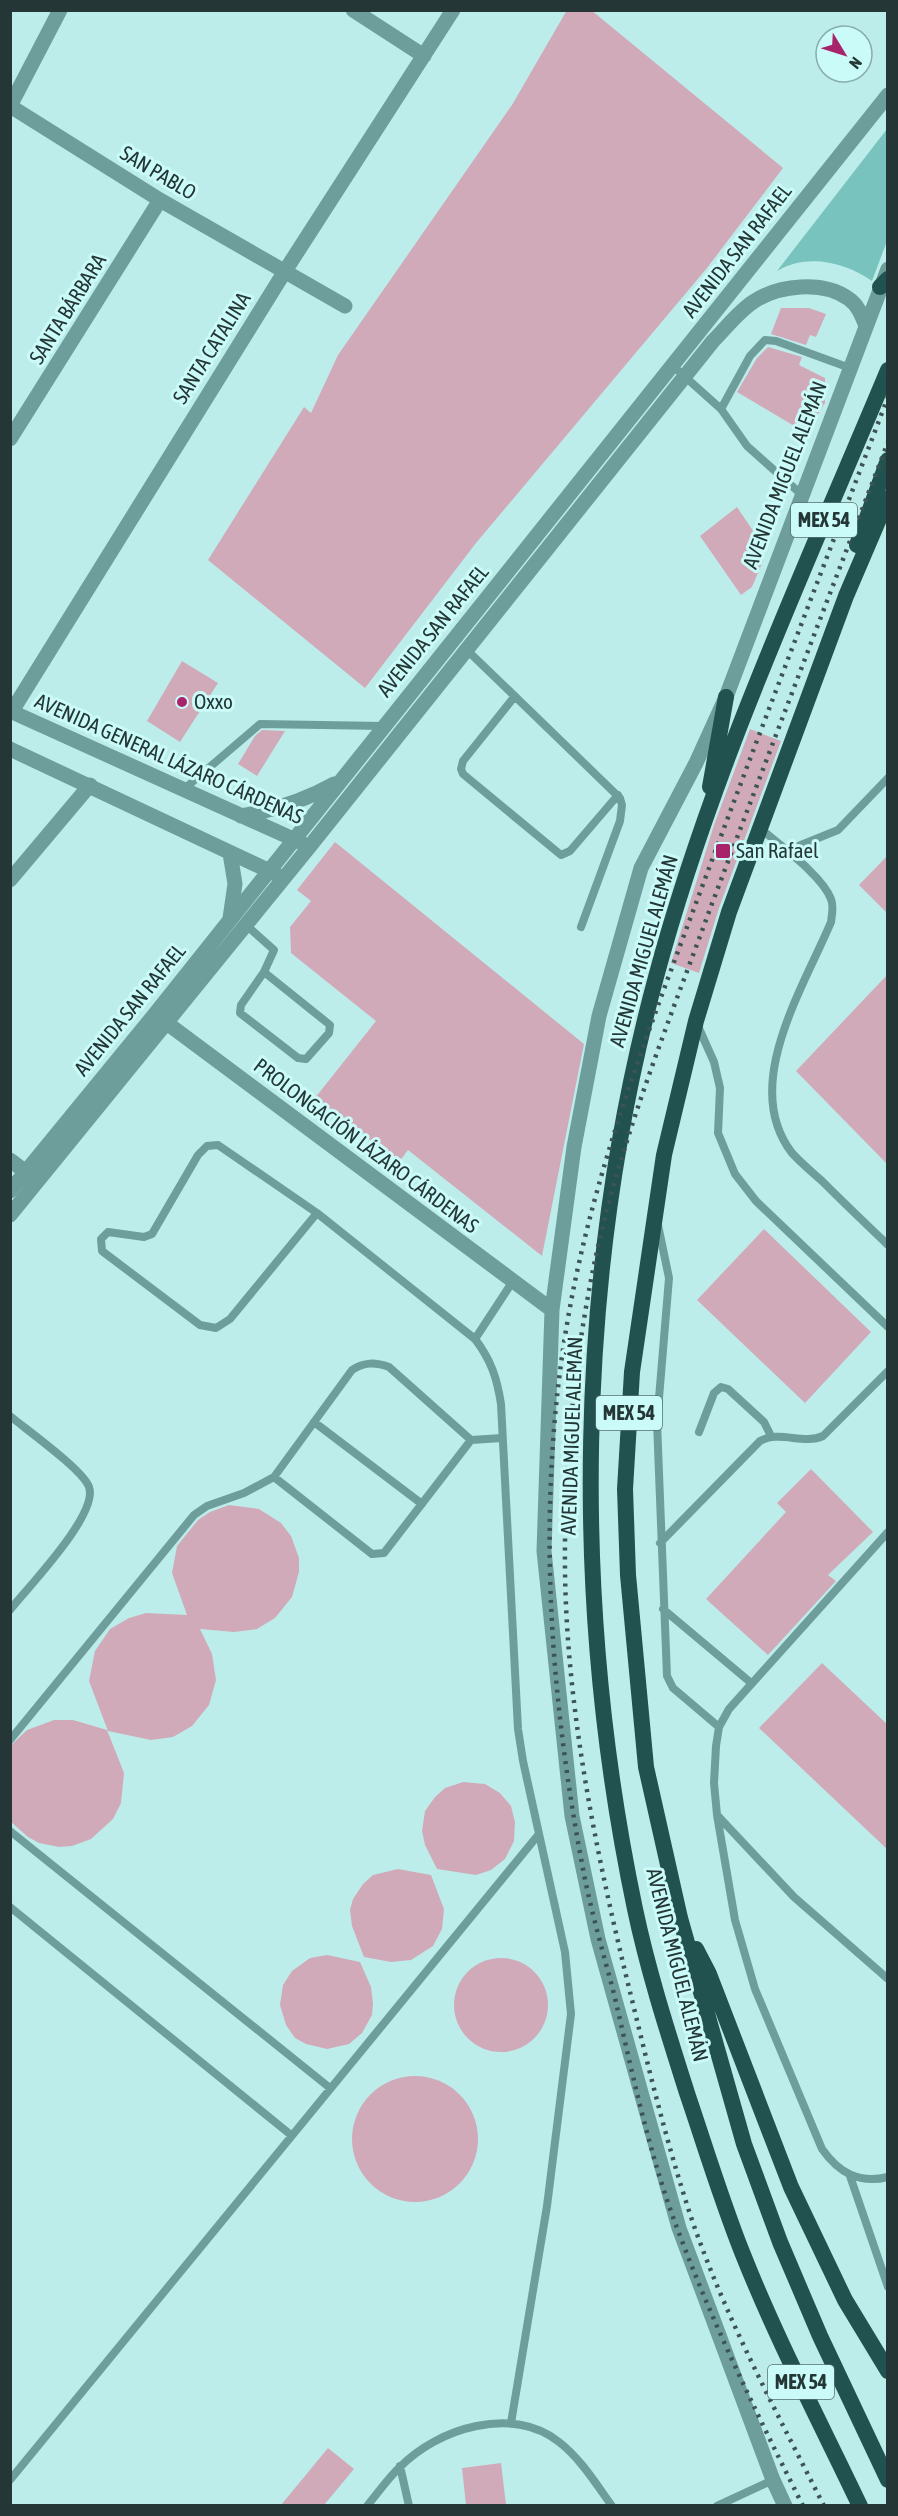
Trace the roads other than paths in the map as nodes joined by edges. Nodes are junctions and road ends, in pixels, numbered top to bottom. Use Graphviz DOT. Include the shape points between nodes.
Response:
graph roads {
  1 [pos="60,10"];
  2 [pos="353,10"];
  3 [pos="453,10"];
  4 [pos="424,56"];
  5 [pos="888,95"];
  6 [pos="10,106"];
  7 [pos="160,200"];
  8 [pos="888,269"];
  9 [pos="285,271"];
  10 [pos="884,283"];
  11 [pos="345,306"];
  12 [pos="866,326"];
  13 [pos="850,368"];
  14 [pos="888,370"];
  15 [pos="678,372"];
  16 [pos="721,409"];
  17 [pos="10,439"];
  18 [pos="888,460"];
  19 [pos="801,494"];
  20 [pos="888,498"];
  21 [pos="846,596"];
  22 [pos="467,650"];
  23 [pos="515,696"];
  24 [pos="726,697"];
  25 [pos="11,711"];
  26 [pos="384,726"];
  27 [pos="10,749"];
  28 [pos="888,778"];
  29 [pos="342,779"];
  30 [pos="90,785"];
  31 [pos="183,790"];
  32 [pos="618,795"];
  33 [pos="241,816"];
  34 [pos="703,828"];
  35 [pos="760,828"];
  36 [pos="294,839"];
  37 [pos="310,846"];
  38 [pos="786,851"];
  39 [pos="230,853"];
  40 [pos="270,871"];
  41 [pos="284,878"];
  42 [pos="10,880"];
  43 [pos="230,920"];
  44 [pos="246,925"];
  45 [pos="580,927"];
  46 [pos="264,972"];
  47 [pos="161,1019"];
  48 [pos="696,1021"];
  49 [pos="10,1160"];
  50 [pos="32,1177"];
  51 [pos="10,1191"];
  52 [pos="655,1212"];
  53 [pos="317,1213"];
  54 [pos="10,1215"];
  55 [pos="888,1245"];
  56 [pos="513,1281"];
  57 [pos="552,1310"];
  58 [pos="888,1327"];
  59 [pos="475,1339"];
  60 [pos="888,1371"];
  61 [pos="10,1416"];
  62 [pos="314,1422"];
  63 [pos="699,1432"];
  64 [pos="771,1436"];
  65 [pos="502,1438"];
  66 [pos="471,1440"];
  67 [pos="274,1477"];
  68 [pos="422,1504"];
  69 [pos="888,1532"];
  70 [pos="660,1543"];
  71 [pos="663,1609"];
  72 [pos="10,1610"];
  73 [pos="750,1682"];
  74 [pos="719,1727"];
  75 [pos="10,1740"];
  76 [pos="717,1815"];
  77 [pos="10,1831"];
  78 [pos="538,1834"];
  79 [pos="10,1907"];
  80 [pos="680,1918"];
  81 [pos="888,1979"];
  82 [pos="330,2088"];
  83 [pos="291,2135"];
  84 [pos="850,2176"];
  85 [pos="888,2176"];
  86 [pos="888,2287"];
  87 [pos="888,2371"];
  88 [pos="511,2423"];
  89 [pos="400,2466"];
  90 [pos="10,2480"];
  91 [pos="773,2480"];
  92 [pos="888,2480"];
  93 [pos="367,2505"];
  94 [pos="409,2505"];
  95 [pos="612,2505"];
  96 [pos="717,2505"];
  97 [pos="785,2505"];
  98 [pos="860,2505"];
  1 -- 6 [label="street"];
  2 -- 4 [label="street"];
  3 -- 4 [label="street, SANTA CATALINA"];
  4 -- 9 [label="street, SANTA CATALINA"];
  5 -- 15 [label="street, AVENIDA SAN RAFAEL"];
  6 -- 7 [label="street, SAN PABLO"];
  7 -- 9 [label="street, SAN PABLO"];
  7 -- 17 [label="street, SANTA BÁRBARA"];
  8 -- 10 [label="street, AVENIDA MIGUEL ALEMÁN"];
  9 -- 11 [label="street, SAN PABLO"];
  9 -- 25 [label="street, SANTA CATALINA"];
  10 -- 12 [label="street, AVENIDA MIGUEL ALEMÁN"];
  12 -- 13 [label="street, AVENIDA MIGUEL ALEMÁN"];
  12 -- 15 [label="street, AVENIDA SAN RAFAEL" via="859,309 843,295 822,288 786,288 754,301"];
  13 -- 16 [label="lane" via="765,340 750,356"];
  13 -- 19 [label="street, AVENIDA MIGUEL ALEMÁN"];
  14 -- 34 [label="highway, AVENIDA MIGUEL ALEMÁN / MEX 54" via="761,671"];
  15 -- 16 [label="lane"];
  15 -- 22 [label="street, AVENIDA SAN RAFAEL"];
  15 -- 26 [label="street, AVENIDA SAN RAFAEL"];
  16 -- 19 [label="lane" via="747,446"];
  18 -- 21 [label="highway" via="853,557"];
  19 -- 24 [label="street, AVENIDA MIGUEL ALEMÁN"];
  20 -- 21 [label="highway, AVENIDA MIGUEL ALEMÁN / MEX 54"];
  21 -- 35 [label="highway, AVENIDA MIGUEL ALEMÁN / MEX 54"];
  22 -- 23 [label="lane"];
  22 -- 37 [label="street, AVENIDA SAN RAFAEL"];
  23 -- 32 [label="lane"];
  23 -- 32 [label="lane" via="463,761 463,774 561,855 570,851"];
  24 -- 34 [label="highway"];
  24 -- 57 [label="street, AVENIDA MIGUEL ALEMÁN" via="641,868 629,903 585,1086"];
  25 -- 31 [label="street, AVENIDA GENERAL LÁZARO CÁRDENAS"];
  26 -- 29 [label="street, AVENIDA SAN RAFAEL"];
  26 -- 31 [label="lane" via="260,724"];
  27 -- 30 [label="street"];
  28 -- 38 [label="lane" via="838,830"];
  29 -- 33 [label="street" via="307,799"];
  29 -- 36 [label="street, AVENIDA SAN RAFAEL"];
  30 -- 39 [label="street"];
  30 -- 42 [label="street"];
  31 -- 33 [label="street, AVENIDA GENERAL LÁZARO CÁRDENAS"];
  32 -- 45 [label="lane" via="622,805 620,821"];
  33 -- 36 [label="street, AVENIDA GENERAL LÁZARO CÁRDENAS"];
  34 -- 98 [label="highway, AVENIDA MIGUEL ALEMÁN / MEX 54" via="657,972 629,1084 613,1172 600,1283 594,1395 591,1551 599,1661 635,1911 669,2037 744,2258"];
  35 -- 38 [label="lane"];
  35 -- 48 [label="highway, AVENIDA MIGUEL ALEMÁN / MEX 54"];
  36 -- 37 [label="street, AVENIDA GENERAL LÁZARO CÁRDENAS"];
  36 -- 40 [label="street, AVENIDA SAN RAFAEL"];
  37 -- 41 [label="street, AVENIDA SAN RAFAEL"];
  38 -- 55 [label="lane" via="828,892 833,908 831,922 780,1041 771,1078 771,1109 793,1153"];
  39 -- 40 [label="street"];
  39 -- 43 [label="street" via="235,884"];
  40 -- 41 [label="street"];
  40 -- 43 [label="street, AVENIDA SAN RAFAEL"];
  41 -- 44 [label="street, AVENIDA SAN RAFAEL"];
  43 -- 47 [label="street, AVENIDA SAN RAFAEL"];
  44 -- 46 [label="lane" via="274,950"];
  44 -- 47 [label="street, AVENIDA SAN RAFAEL"];
  46 -- 46 [label="lane" via="241,1005 240,1013 298,1058 306,1059 329,1033 330,1025"];
  47 -- 50 [label="street, AVENIDA SAN RAFAEL"];
  47 -- 56 [label="street, PROLONGACIÓN LÁZARO CÁRDENAS"];
  48 -- 52 [label="highway, AVENIDA MIGUEL ALEMÁN / MEX 54" via="664,1155"];
  48 -- 58 [label="lane" via="714,1062 720,1088 718,1133 735,1174 756,1200"];
  49 -- 50 [label="street"];
  50 -- 51 [label="street, AVENIDA SAN RAFAEL"];
  50 -- 54 [label="street, AVENIDA SAN RAFAEL"];
  52 -- 70 [label="lane" via="669,1278 657,1411"];
  52 -- 80 [label="highway, AVENIDA MIGUEL ALEMÁN / MEX 54" via="632,1372 625,1489 628,1575 646,1767"];
  53 -- 53 [label="lane" via="230,1319 216,1328 200,1325 102,1251 101,1239 108,1232 144,1237 152,1234 207,1146 218,1145"];
  53 -- 59 [label="lane"];
  56 -- 57 [label="street, PROLONGACIÓN LÁZARO CÁRDENAS"];
  56 -- 59 [label="lane"];
  57 -- 91 [label="street, AVENIDA MIGUEL ALEMÁN" via="544,1551 572,1816 598,1939 676,2217"];
  59 -- 65 [label="lane" via="491,1359 498,1381"];
  60 -- 64 [label="lane" via="823,1437"];
  61 -- 72 [label="lane" via="78,1473 90,1488 91,1497 81,1521"];
  62 -- 66 [label="lane" via="352,1370 360,1364 378,1363 389,1367"];
  62 -- 67 [label="lane"];
  62 -- 68 [label="lane"];
  63 -- 64 [label="lane" via="714,1393 721,1387 764,1422"];
  64 -- 70 [label="lane" via="755,1444"];
  65 -- 66 [label="lane"];
  65 -- 78 [label="lane" via="517,1718"];
  66 -- 68 [label="lane"];
  67 -- 68 [label="lane" via="372,1554 384,1553"];
  67 -- 75 [label="lane" via="194,1515"];
  69 -- 73 [label="lane"];
  70 -- 71 [label="lane"];
  71 -- 73 [label="lane"];
  71 -- 74 [label="lane" via="668,1681"];
  73 -- 74 [label="lane"];
  74 -- 76 [label="lane" via="714,1783"];
  76 -- 81 [label="lane" via="794,1897"];
  76 -- 84 [label="lane" via="735,1920 754,1989 822,2149"];
  77 -- 82 [label="lane"];
  78 -- 82 [label="lane"];
  78 -- 88 [label="lane" via="565,1952 571,2014 547,2206"];
  79 -- 83 [label="lane"];
  80 -- 87 [label="highway" via="709,1974 791,2187 845,2300"];
  80 -- 92 [label="highway, AVENIDA MIGUEL ALEMÁN / MEX 54" via="752,2166 816,2326"];
  82 -- 83 [label="lane"];
  83 -- 90 [label="lane"];
  84 -- 85 [label="lane"];
  84 -- 86 [label="lane"];
  88 -- 89 [label="lane" via="475,2426 448,2436"];
  88 -- 95 [label="lane" via="536,2427 559,2442"];
  89 -- 93 [label="lane"];
  89 -- 94 [label="lane"];
  91 -- 96 [label="lane"];
  91 -- 97 [label="street, AVENIDA MIGUEL ALEMÁN"];
}
